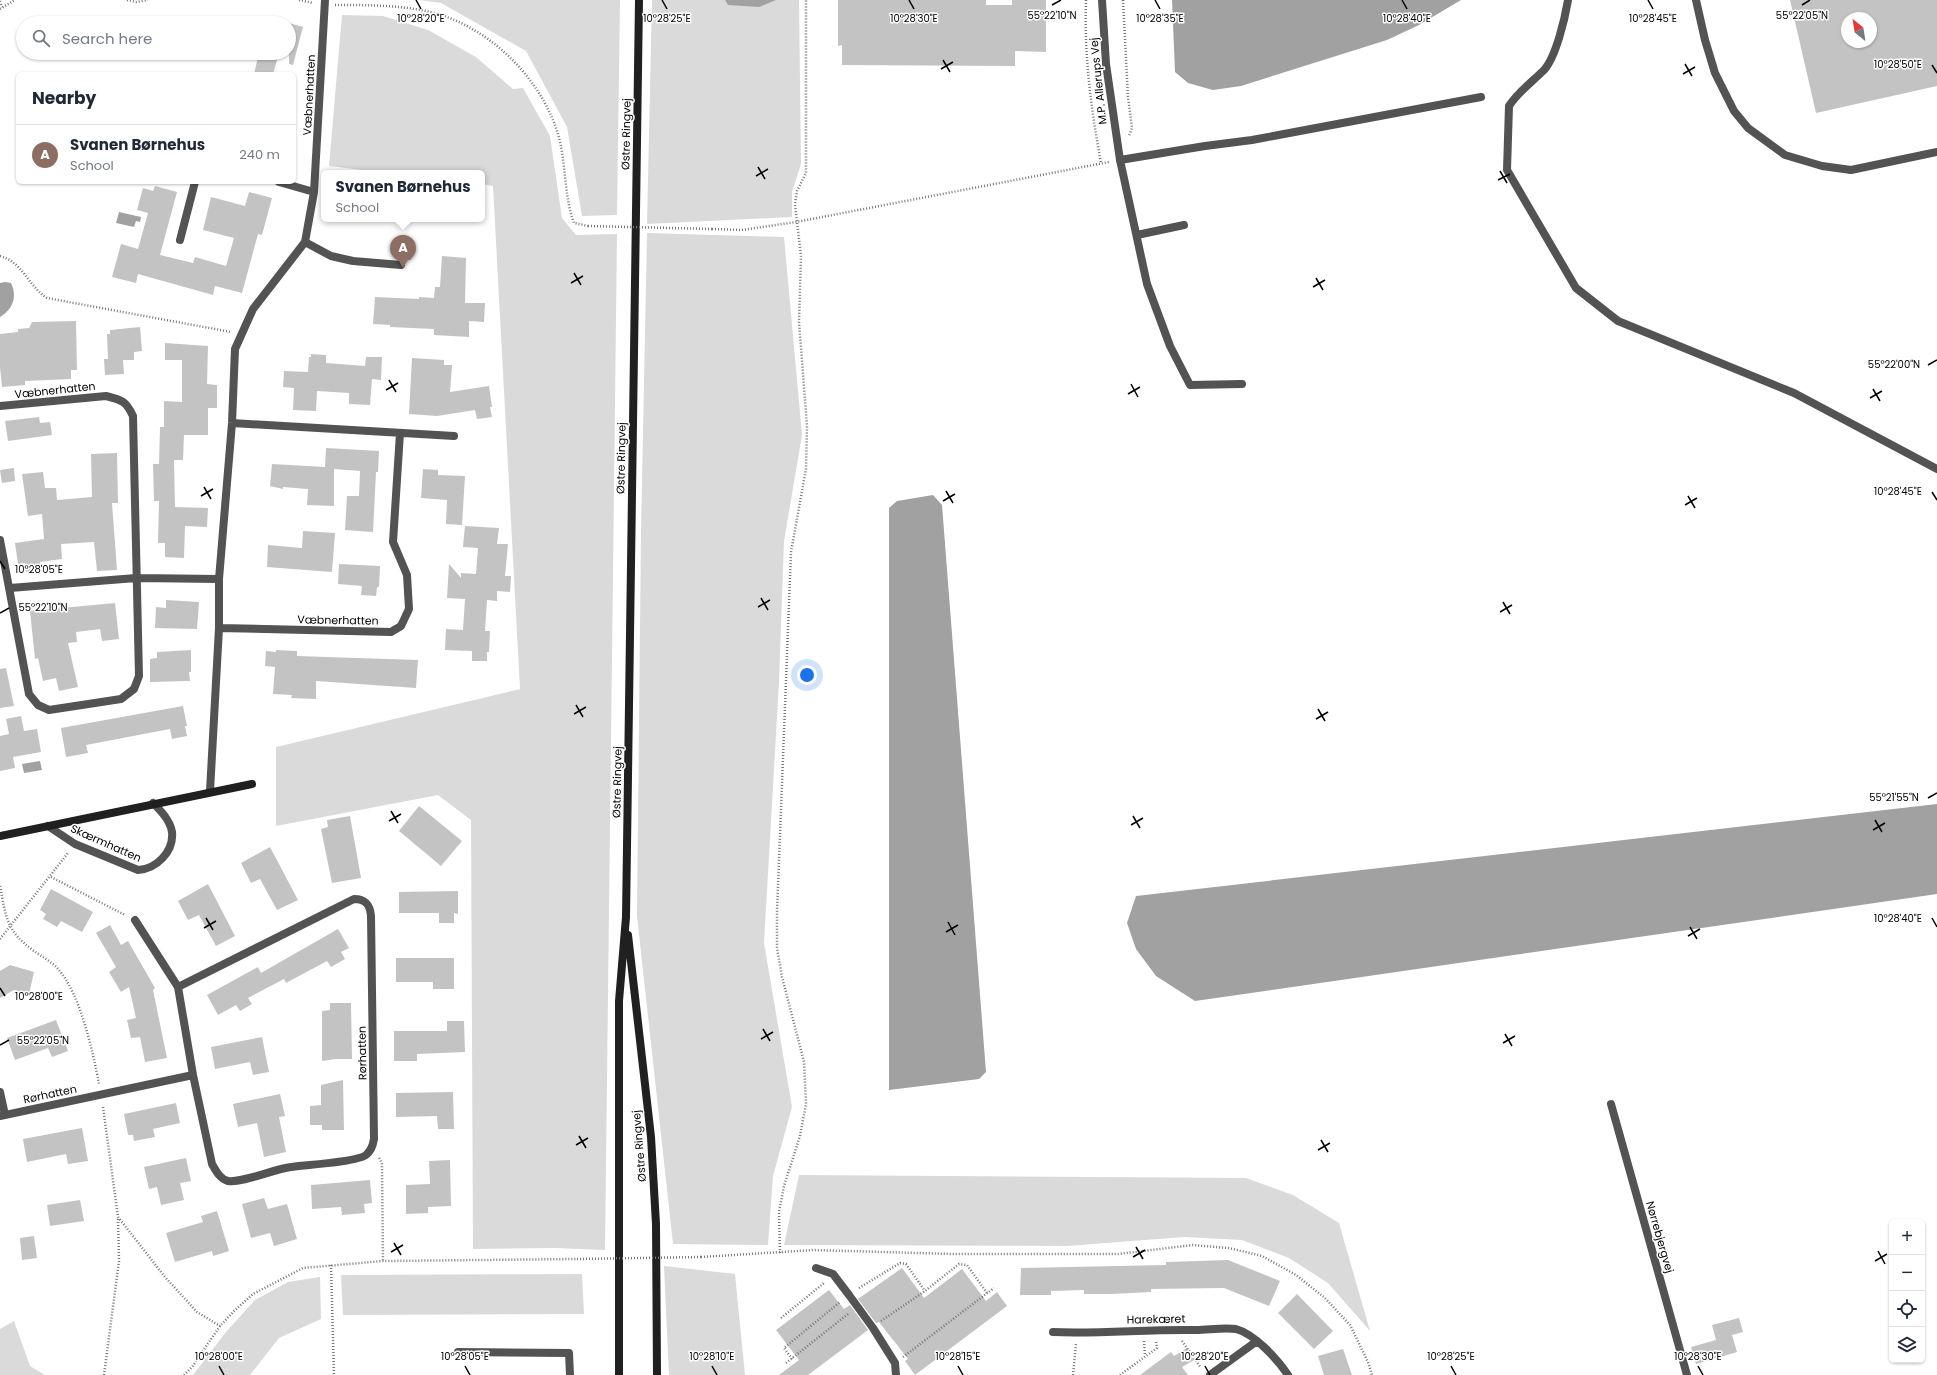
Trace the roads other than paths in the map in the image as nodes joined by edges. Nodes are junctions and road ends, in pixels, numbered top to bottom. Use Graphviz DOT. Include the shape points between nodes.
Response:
graph roads {
  1 [pos="639,0"];
  2 [pos="1102,0"];
  3 [pos="1568,0"];
  4 [pos="1696,0"];
  5 [pos="325,2"];
  6 [pos="1481,97"];
  7 [pos="1937,152"];
  8 [pos="1120,160"];
  9 [pos="194,184"];
  10 [pos="286,184"];
  11 [pos="314,192"];
  12 [pos="1184,225"];
  13 [pos="1137,235"];
  14 [pos="180,240"];
  15 [pos="305,242"];
  16 [pos="401,265"];
  17 [pos="1242,384"];
  18 [pos="0,406"];
  19 [pos="232,423"];
  20 [pos="400,433"];
  21 [pos="454,436"];
  22 [pos="1937,469"];
  23 [pos="0,540"];
  24 [pos="136,578"];
  25 [pos="219,579"];
  26 [pos="10,588"];
  27 [pos="220,628"];
  28 [pos="252,784"];
  29 [pos="210,791"];
  30 [pos="153,803"];
  31 [pos="48,826"];
  32 [pos="0,836"];
  33 [pos="626,916"];
  34 [pos="135,920"];
  35 [pos="178,987"];
  36 [pos="193,1075"];
  37 [pos="0,1092"];
  38 [pos="1611,1104"];
  39 [pos="2,1116"];
  40 [pos="816,1268"];
  41 [pos="1053,1332"];
  42 [pos="1257,1341"];
  43 [pos="458,1352"];
  44 [pos="570,1375"];
  45 [pos="619,1375"];
  46 [pos="657,1375"];
  47 [pos="896,1375"];
  48 [pos="1210,1375"];
  49 [pos="1288,1375"];
  50 [pos="1687,1375"];
  1 -- 33 [label="main road, Østre Ringvej"];
  2 -- 8 [label="street, M.P. Allerups Vej" via="1106,64"];
  3 -- 22 [label="street" via="1563,30 1545,69 1514,97 1509,106 1506,170 1576,288 1618,321 1794,393"];
  4 -- 7 [label="street" via="1715,73 1734,112 1748,128 1785,155 1822,166 1851,170"];
  5 -- 11 [label="street, Væbnerhatten"];
  6 -- 8 [label="street" via="1252,140"];
  8 -- 13 [label="street, M.P. Allerups Vej"];
  9 -- 14 [label="street"];
  10 -- 11 [label="street"];
  11 -- 15 [label="street, Væbnerhatten"];
  12 -- 13 [label="street"];
  13 -- 17 [label="street, M.P. Allerups Vej" via="1147,284 1170,346 1190,385"];
  15 -- 16 [label="street" via="331,256 353,261"];
  15 -- 19 [label="street, Væbnerhatten" via="253,308 240,334 235,349"];
  18 -- 24 [label="street, Væbnerhatten" via="106,396 128,405 133,416"];
  19 -- 20 [label="street"];
  19 -- 25 [label="street, Væbnerhatten"];
  20 -- 21 [label="street"];
  20 -- 27 [label="street, Væbnerhatten" via="393,542 408,575 409,609 401,626 391,632"];
  23 -- 26 [label="street, Væbnerhatten"];
  24 -- 25 [label="street"];
  24 -- 26 [label="street"];
  24 -- 26 [label="street, Væbnerhatten" via="139,676 134,690 121,699 49,710 38,705 29,694"];
  25 -- 27 [label="street, Væbnerhatten"];
  27 -- 29 [label="street, Væbnerhatten"];
  28 -- 29 [label="main road, Skærmhatten"];
  29 -- 30 [label="main road, Skærmhatten"];
  30 -- 31 [label="main road, Skærmhatten"];
  30 -- 31 [label="street, Skærmhatten" via="166,817 172,832 169,848 159,863 148,870 138,870 75,844"];
  31 -- 32 [label="main road, Skærmhatten"];
  33 -- 45 [label="main road, Østre Ringvej" via="619,1001"];
  33 -- 46 [label="main road, Østre Ringvej" via="651,1137 656,1224"];
  34 -- 35 [label="street"];
  35 -- 36 [label="street"];
  35 -- 36 [label="street, Rørhatten" via="347,901 358,899 369,906 374,1139 372,1148 366,1155 354,1159 280,1168 228,1181 218,1175 212,1164"];
  36 -- 39 [label="street, Rørhatten"];
  37 -- 39 [label="street, Rørhatten"];
  38 -- 50 [label="street, Nørrebjergvej"];
  40 -- 47 [label="street" via="833,1274 849,1295 895,1363"];
  41 -- 42 [label="street, Harekæret" via="1236,1329"];
  42 -- 48 [label="street"];
  42 -- 49 [label="street, Harekæret"];
  43 -- 44 [label="street" via="569,1354"];
}
